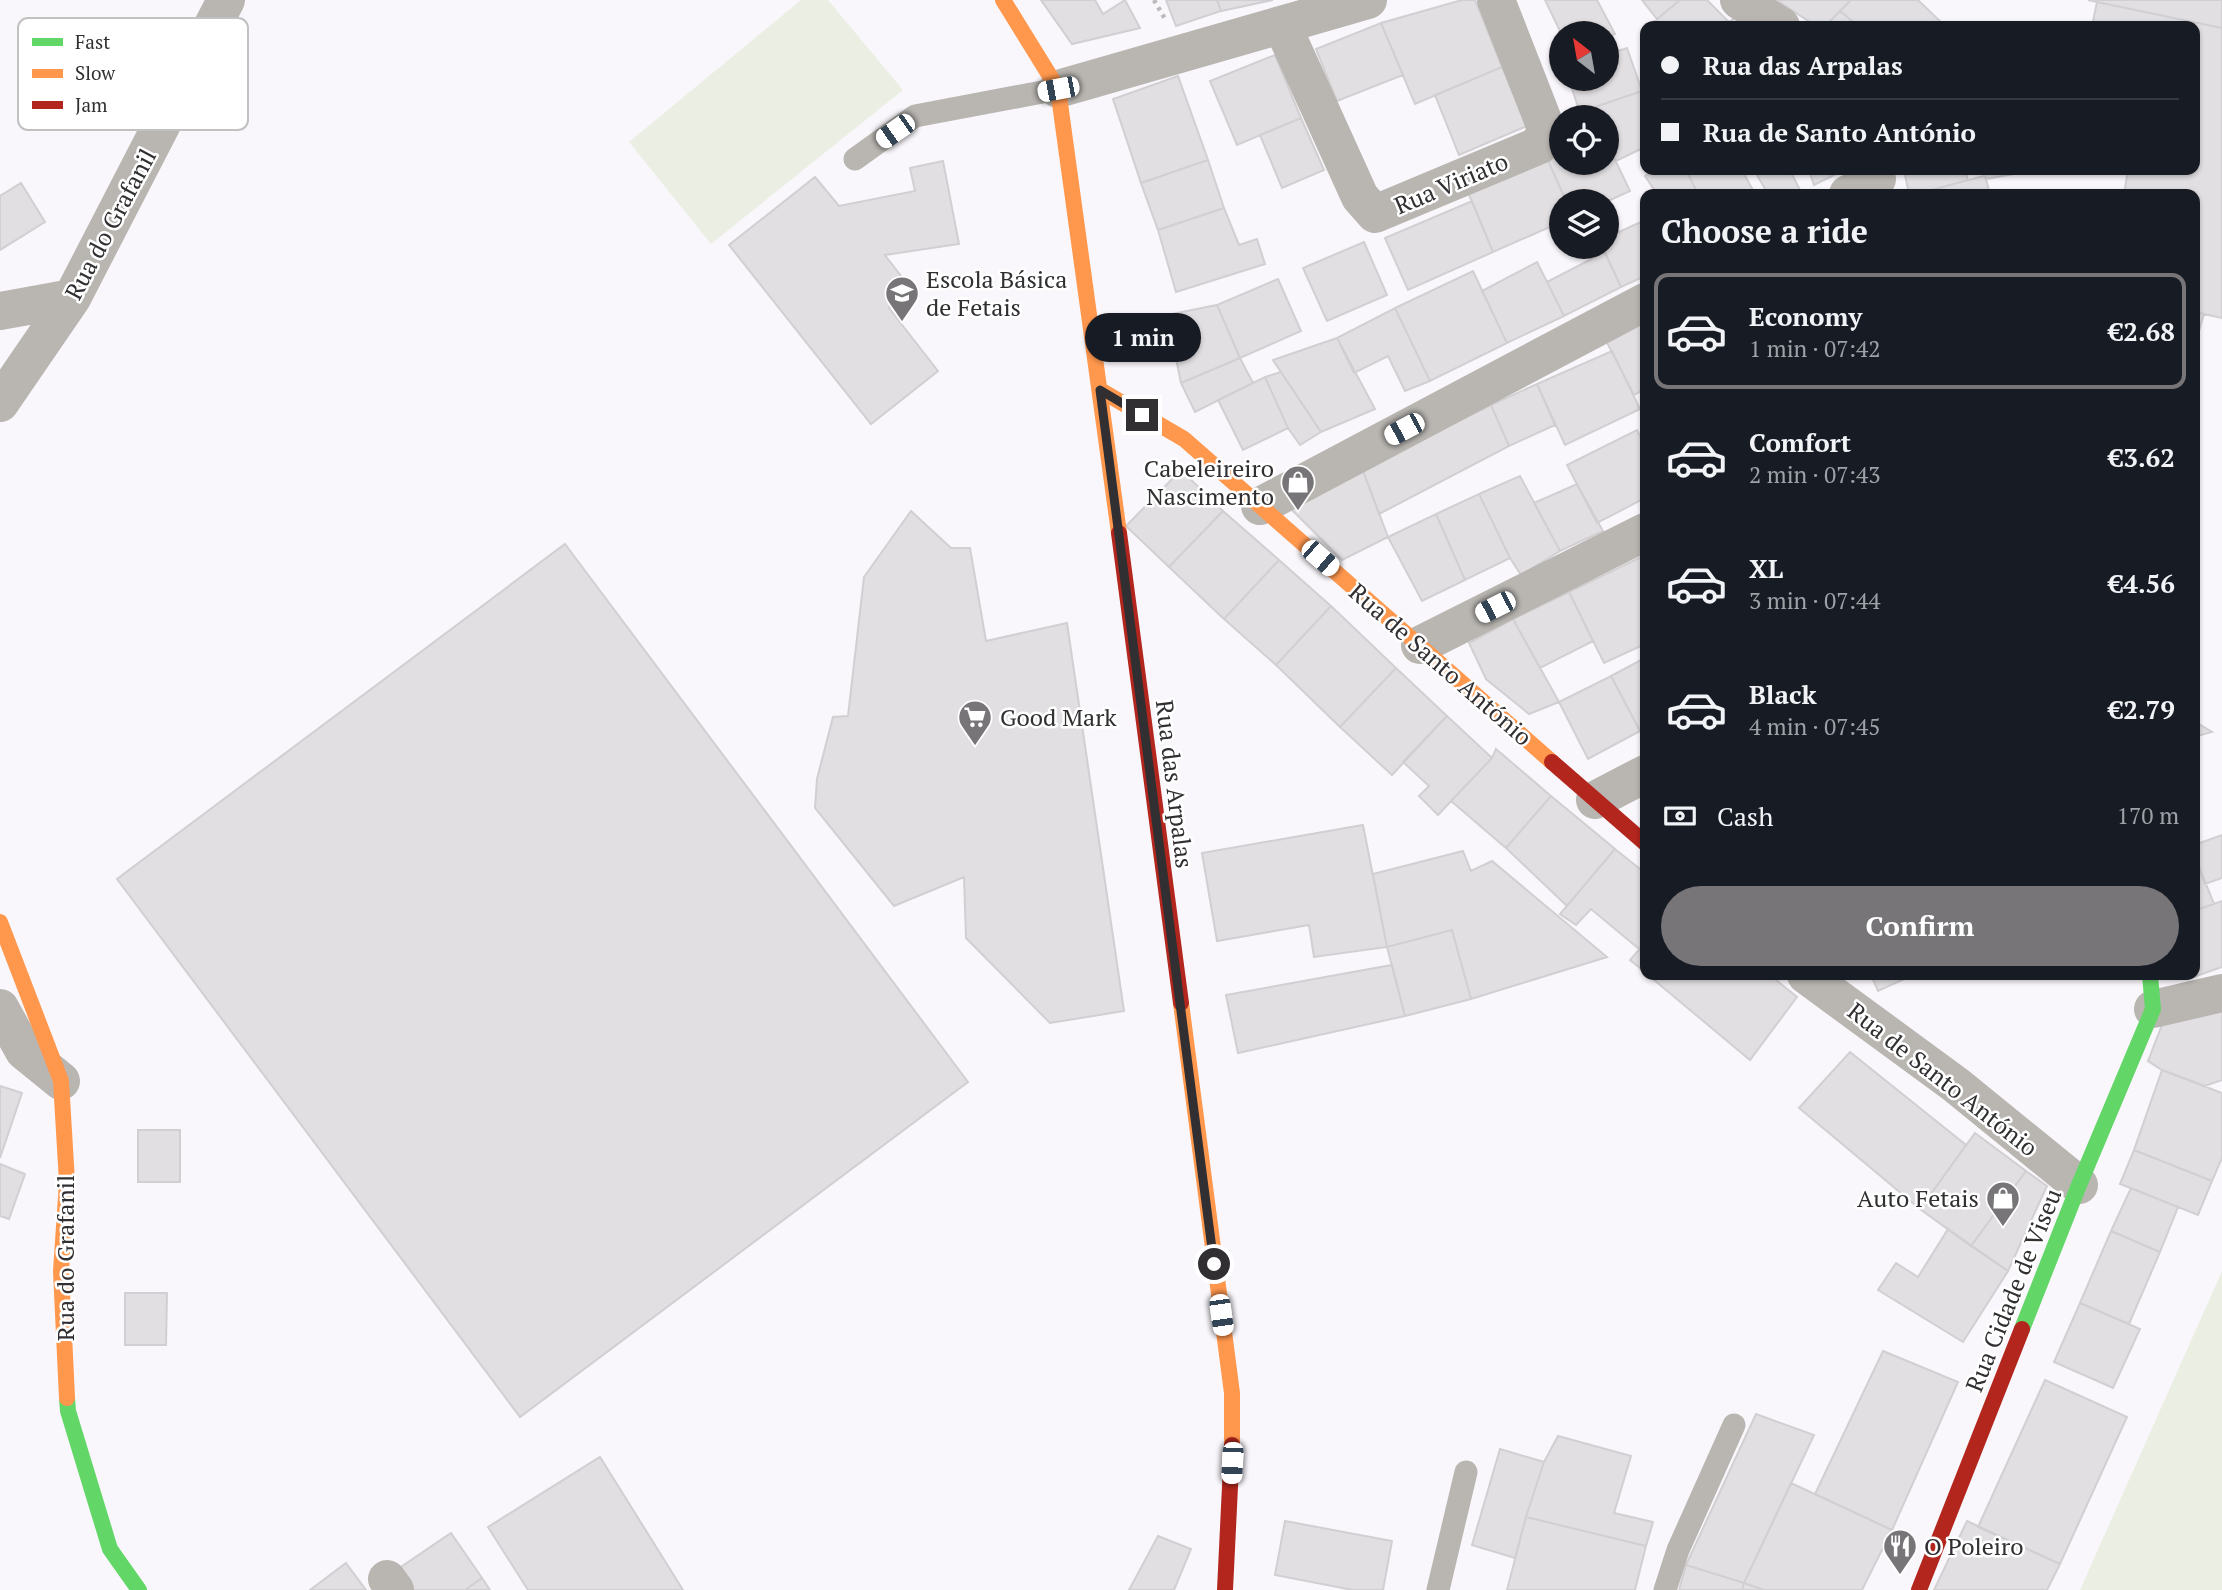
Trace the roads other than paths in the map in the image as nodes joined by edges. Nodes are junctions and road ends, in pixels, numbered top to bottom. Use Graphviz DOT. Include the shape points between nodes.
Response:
graph roads {
  1 [pos="226,0"];
  2 [pos="1003,0"];
  3 [pos="1367,0"];
  4 [pos="1496,0"];
  5 [pos="1739,0"];
  6 [pos="217,18"];
  7 [pos="1773,21"];
  8 [pos="1282,24"];
  9 [pos="1058,89"];
  10 [pos="159,130"];
  11 [pos="855,159"];
  12 [pos="72,298"];
  13 [pos="1640,305"];
  14 [pos="0,311"];
  15 [pos="1100,390"];
  16 [pos="0,403"];
  17 [pos="1260,506"];
  18 [pos="1640,535"];
  19 [pos="1420,645"];
  20 [pos="1640,777"];
  21 [pos="1595,800"];
  22 [pos="1640,839"];
  23 [pos="0,922"];
  24 [pos="1813,980"];
  25 [pos="2152,992"];
  26 [pos="2222,992"];
  27 [pos="0,1008"];
  28 [pos="61,1081"];
  29 [pos="2079,1185"];
  30 [pos="1734,1425"];
  31 [pos="1466,1472"];
  32 [pos="1229,1589"];
  33 [pos="139,1590"];
  34 [pos="1438,1590"];
  35 [pos="1665,1590"];
  36 [pos="1919,1590"];
  1 -- 6 [label="street, Rua do Grafanil"];
  2 -- 9 [label="street, Rua das Arpalas"];
  3 -- 8 [label="street"];
  4 -- 8 [label="street, Rua Viriato" via="1546,128 1540,145 1375,214 1360,197"];
  5 -- 7 [label="street"];
  8 -- 9 [label="street"];
  9 -- 11 [label="lane" via="915,116"];
  9 -- 15 [label="street, Rua das Arpalas"];
  10 -- 12 [label="street, Rua do Grafanil"];
  12 -- 14 [label="street"];
  12 -- 16 [label="street, Rua do Grafanil"];
  13 -- 17 [label="street"];
  15 -- 17 [label="street, Rua de Santo António" via="1184,439"];
  15 -- 32 [label="street, Rua das Arpalas" via="1232,1393"];
  17 -- 19 [label="street, Rua de Santo António"];
  18 -- 19 [label="street"];
  19 -- 21 [label="street, Rua de Santo António"];
  20 -- 21 [label="street"];
  21 -- 22 [label="street, Rua de Santo António"];
  23 -- 28 [label="street, Rua do Grafanil"];
  24 -- 29 [label="street, Rua de Santo António" via="1956,1085"];
  25 -- 26 [label="street"];
  25 -- 29 [label="street, Rua Cidade de Viseu"];
  27 -- 28 [label="street" via="24,1051"];
  28 -- 33 [label="street, Rua do Grafanil" via="67,1182 61,1271 68,1411 110,1549"];
  29 -- 36 [label="street, Rua Cidade de Viseu"];
  30 -- 35 [label="lane"];
  31 -- 34 [label="lane"];
}
